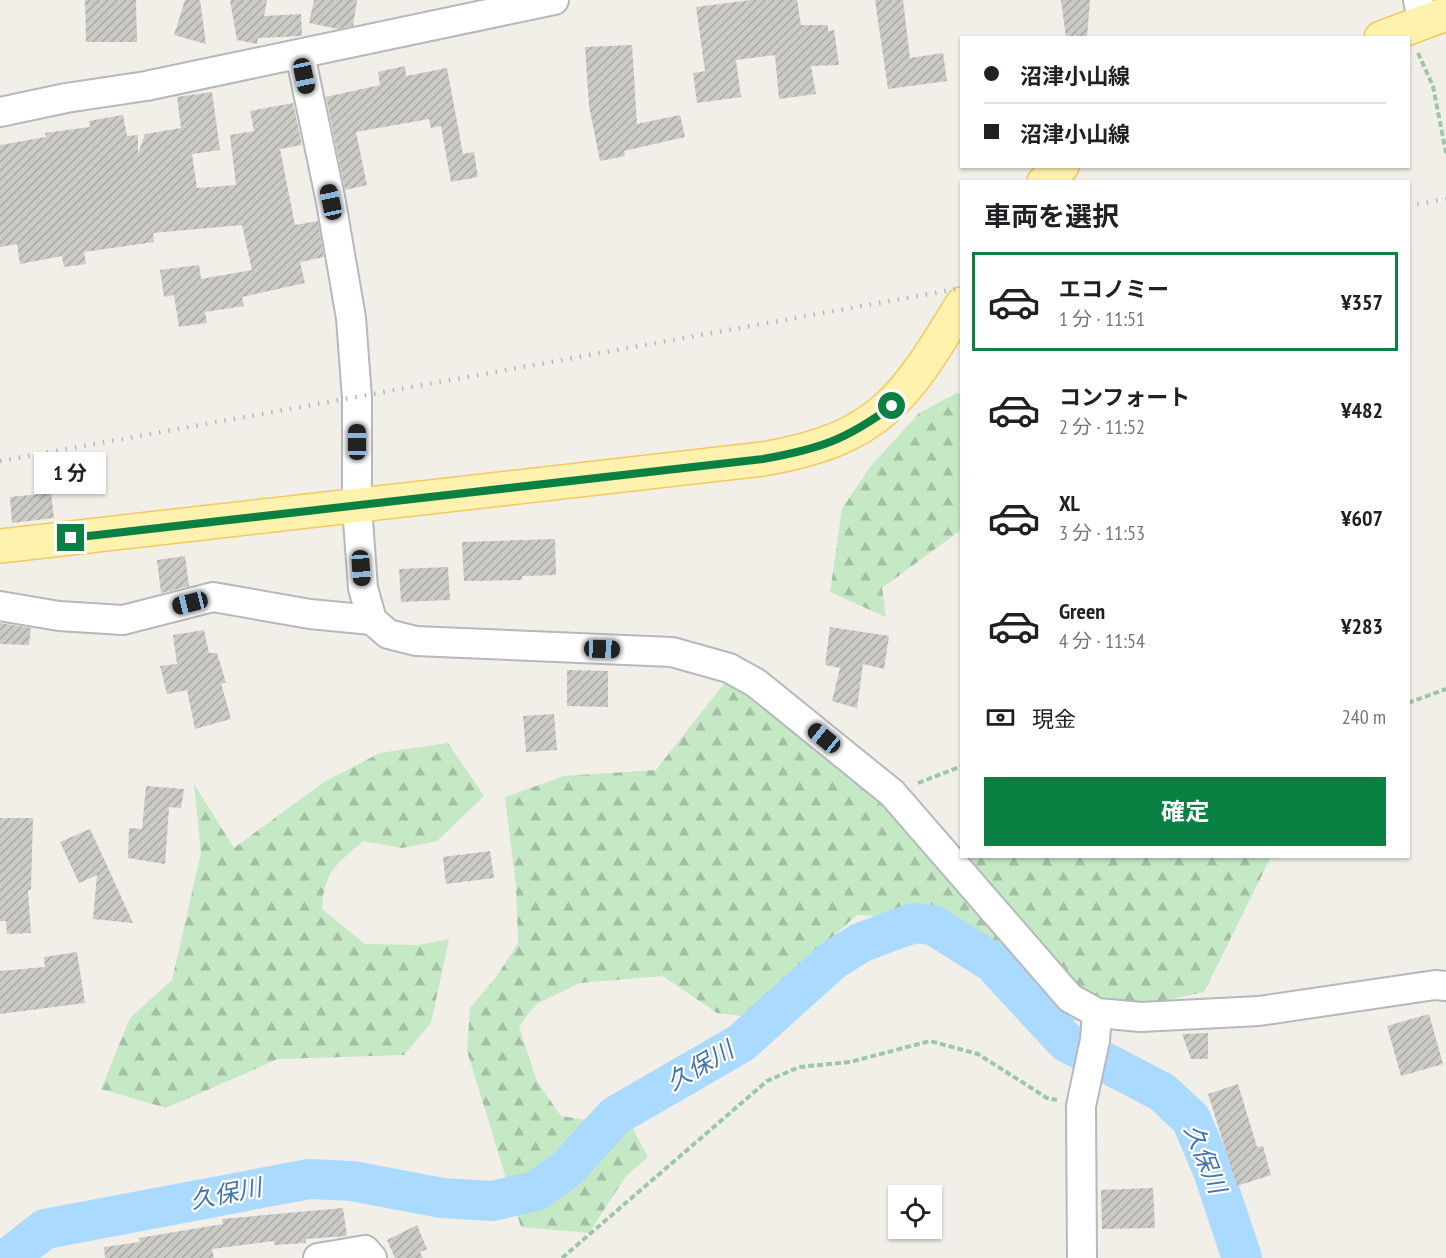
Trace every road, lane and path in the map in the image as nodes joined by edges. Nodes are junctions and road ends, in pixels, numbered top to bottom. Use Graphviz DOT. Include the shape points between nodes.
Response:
graph roads {
  1 [pos="554,0"];
  2 [pos="1415,21"];
  3 [pos="300,54"];
  4 [pos="0,112"];
  5 [pos="1446,153"];
  6 [pos="1060,168"];
  7 [pos="1046,180"];
  8 [pos="960,307"];
  9 [pos="357,507"];
  10 [pos="0,546"];
  11 [pos="0,606"];
  12 [pos="372,620"];
  13 [pos="1446,689"];
  14 [pos="1410,702"];
  15 [pos="960,767"];
  16 [pos="892,793"];
  17 [pos="1446,986"];
  18 [pos="1097,1016"];
  19 [pos="1084,1094"];
  20 [pos="318,1258"];
  21 [pos="372,1258"];
  22 [pos="562,1258"];
  23 [pos="1082,1258"];
  1 -- 3 [label="street"];
  2 -- 5 [label="path"];
  3 -- 4 [label="street"];
  3 -- 9 [label="street" via="351,318 357,398"];
  6 -- 7 [label="main road"];
  8 -- 9 [label="main road" via="892,406 842,439 816,448 763,459"];
  9 -- 10 [label="main road"];
  9 -- 12 [label="street" via="363,588"];
  11 -- 12 [label="street" via="59,616 123,620 213,597"];
  12 -- 16 [label="street" via="388,634 416,641 672,652 702,659 729,668 756,684"];
  13 -- 14 [label="path"];
  15 -- 16 [label="path"];
  16 -- 18 [label="street" via="1070,998"];
  17 -- 18 [label="street" via="1259,1011"];
  18 -- 19 [label="street"];
  19 -- 22 [label="path" via="1047,1098 978,1054 930,1041 850,1062 799,1067 767,1081"];
  19 -- 23 [label="street"];
  20 -- 21 [label="street" via="365,1250"];
}
